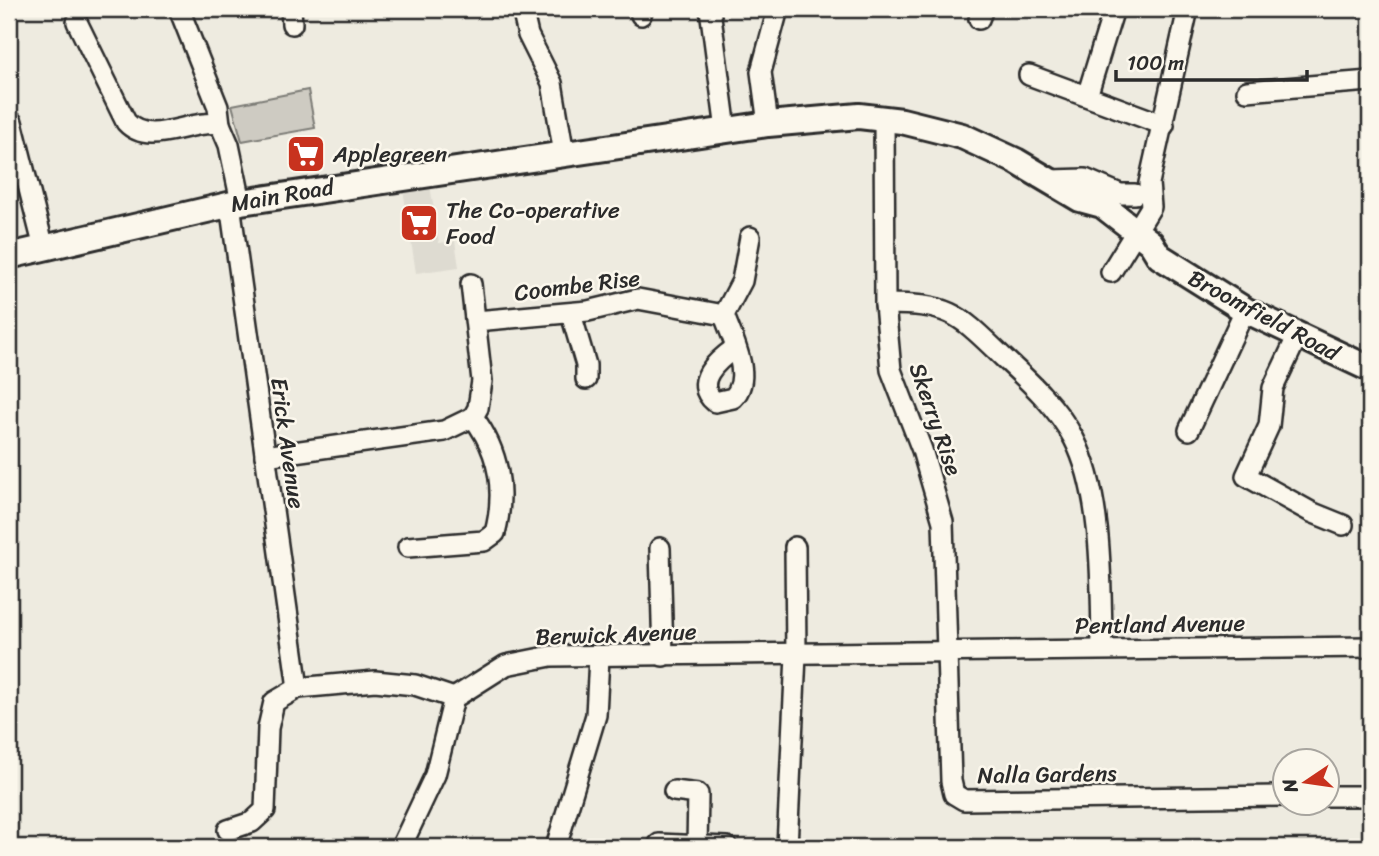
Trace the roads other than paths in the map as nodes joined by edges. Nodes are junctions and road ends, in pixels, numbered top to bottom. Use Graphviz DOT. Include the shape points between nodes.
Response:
graph roads {
  1 [pos="179,9"];
  2 [pos="522,9"];
  3 [pos="710,9"];
  4 [pos="778,9"];
  5 [pos="1114,9"];
  6 [pos="1188,9"];
  7 [pos="77,22"];
  8 [pos="1029,75"];
  9 [pos="1370,81"];
  10 [pos="1247,91"];
  11 [pos="1087,96"];
  12 [pos="884,118"];
  13 [pos="12,122"];
  14 [pos="220,124"];
  15 [pos="768,124"];
  16 [pos="1164,125"];
  17 [pos="726,130"];
  18 [pos="564,154"];
  19 [pos="1051,180"];
  20 [pos="1142,188"];
  21 [pos="236,203"];
  22 [pos="1129,231"];
  23 [pos="750,237"];
  24 [pos="44,248"];
  25 [pos="9,256"];
  26 [pos="1111,272"];
  27 [pos="471,284"];
  28 [pos="885,304"];
  29 [pos="1244,310"];
  30 [pos="571,314"];
  31 [pos="724,315"];
  32 [pos="476,321"];
  33 [pos="1297,337"];
  34 [pos="735,348"];
  35 [pos="1370,369"];
  36 [pos="586,379"];
  37 [pos="473,417"];
  38 [pos="1189,430"];
  39 [pos="265,456"];
  40 [pos="1343,525"];
  41 [pos="408,547"];
  42 [pos="795,547"];
  43 [pos="660,548"];
  44 [pos="1370,647"];
  45 [pos="1102,649"];
  46 [pos="949,651"];
  47 [pos="796,655"];
  48 [pos="663,656"];
  49 [pos="600,657"];
  50 [pos="298,688"];
  51 [pos="454,698"];
  52 [pos="674,790"];
  53 [pos="1270,796"];
  54 [pos="1340,796"];
  55 [pos="1370,796"];
  56 [pos="228,830"];
  57 [pos="659,844"];
  58 [pos="696,846"];
  59 [pos="401,847"];
  60 [pos="556,847"];
  61 [pos="727,847"];
  62 [pos="787,847"];
  1 -- 14 [label="street, Erick Avenue" via="218,107"];
  2 -- 18 [label="street" via="528,35 552,83"];
  3 -- 17 [label="street"];
  4 -- 15 [label="street" via="761,72"];
  5 -- 11 [label="street"];
  6 -- 16 [label="street"];
  7 -- 14 [label="street" via="134,131 151,134 195,123"];
  8 -- 11 [label="street"];
  9 -- 10 [label="street"];
  11 -- 16 [label="street"];
  12 -- 15 [label="main road, Broomfield Road" via="833,116"];
  12 -- 19 [label="main road, Broomfield Road" via="962,136"];
  12 -- 28 [label="street, Skerry Rise"];
  13 -- 24 [label="street"];
  14 -- 21 [label="street, Erick Avenue" via="229,145"];
  15 -- 17 [label="main road, Main Road"];
  16 -- 20 [label="street"];
  17 -- 18 [label="main road, Main Road"];
  18 -- 21 [label="main road, Main Road"];
  19 -- 20 [label="street" via="1085,179 1120,194"];
  19 -- 22 [label="main road, Broomfield Road" via="1080,199 1102,205"];
  20 -- 22 [label="street"];
  21 -- 24 [label="main road, Main Road"];
  21 -- 39 [label="street, Erick Avenue"];
  22 -- 26 [label="street"];
  22 -- 29 [label="main road, Broomfield Road" via="1151,243 1159,256"];
  23 -- 31 [label="street" via="742,281"];
  24 -- 25 [label="main road, Main Road"];
  27 -- 32 [label="street"];
  28 -- 45 [label="street" via="937,306 960,318 1014,367 1067,427 1081,455 1096,523"];
  28 -- 46 [label="street, Skerry Rise" via="891,370 943,522"];
  29 -- 33 [label="main road, Broomfield Road"];
  29 -- 38 [label="street"];
  30 -- 31 [label="street, Coombe Rise" via="638,299"];
  30 -- 32 [label="street, Coombe Rise"];
  30 -- 36 [label="street"];
  31 -- 34 [label="street"];
  32 -- 37 [label="street" via="482,380"];
  33 -- 35 [label="main road, Broomfield Road"];
  33 -- 40 [label="street" via="1273,388 1269,426 1247,476"];
  37 -- 39 [label="street" via="444,431"];
  37 -- 41 [label="street" via="497,464 500,503 495,533 484,541"];
  39 -- 50 [label="street, Erick Avenue"];
  42 -- 47 [label="street"];
  43 -- 48 [label="street"];
  44 -- 45 [label="street, Pentland Avenue"];
  45 -- 46 [label="street, Pentland Avenue"];
  46 -- 47 [label="street, Berwick Avenue"];
  46 -- 53 [label="street, Nalla Gardens" via="951,781 958,798"];
  47 -- 48 [label="street, Berwick Avenue"];
  47 -- 62 [label="street"];
  48 -- 49 [label="street, Berwick Avenue"];
  49 -- 51 [label="street, Berwick Avenue" via="551,656 506,665"];
  49 -- 60 [label="street" via="596,715"];
  50 -- 51 [label="street" via="374,681 415,685"];
  50 -- 56 [label="street" via="274,702 268,728 265,810 252,822"];
  51 -- 59 [label="street" via="435,775"];
  52 -- 58 [label="street" via="698,794"];
  54 -- 55 [label="street"];
  57 -- 58 [label="street"];
  58 -- 61 [label="street"];
}
